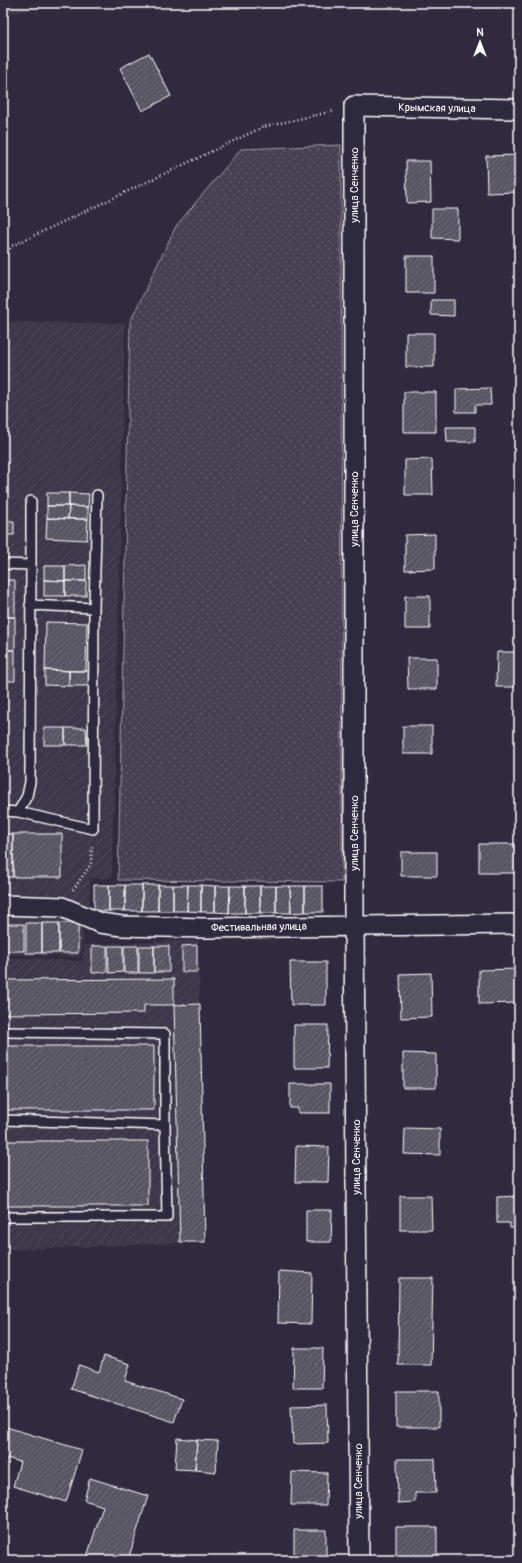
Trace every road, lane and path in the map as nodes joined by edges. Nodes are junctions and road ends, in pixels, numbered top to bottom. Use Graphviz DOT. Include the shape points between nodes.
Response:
graph roads {
  1 [pos="354,106"];
  2 [pos="519,109"];
  3 [pos="3,259"];
  4 [pos="97,495"];
  5 [pos="31,502"];
  6 [pos="3,564"];
  7 [pos="31,565"];
  8 [pos="30,605"];
  9 [pos="94,608"];
  10 [pos="3,811"];
  11 [pos="18,812"];
  12 [pos="93,829"];
  13 [pos="3,905"];
  14 [pos="62,907"];
  15 [pos="519,924"];
  16 [pos="354,926"];
  17 [pos="3,1032"];
  18 [pos="3,1120"];
  19 [pos="165,1124"];
  20 [pos="3,1217"];
  21 [pos="359,1560"];
  1 -- 2 [label="street, Крымская улица"];
  1 -- 3 [label="path" via="263,127 12,246"];
  1 -- 16 [label="street, улица Сенченко"];
  4 -- 9 [label="lane"];
  5 -- 7 [label="lane"];
  6 -- 7 [label="lane"];
  7 -- 8 [label="lane"];
  8 -- 9 [label="lane"];
  8 -- 11 [label="lane" via="31,772 27,796"];
  9 -- 12 [label="lane"];
  10 -- 11 [label="lane"];
  11 -- 12 [label="lane"];
  12 -- 14 [label="path" via="91,864"];
  13 -- 14 [label="street, Фестивальная улица"];
  14 -- 16 [label="street, Фестивальная улица" via="100,923 122,926"];
  15 -- 16 [label="street, Фестивальная улица"];
  16 -- 21 [label="street, улица Сенченко"];
  17 -- 19 [label="lane" via="165,1034"];
  18 -- 19 [label="lane"];
  19 -- 20 [label="lane" via="167,1217"];
}
